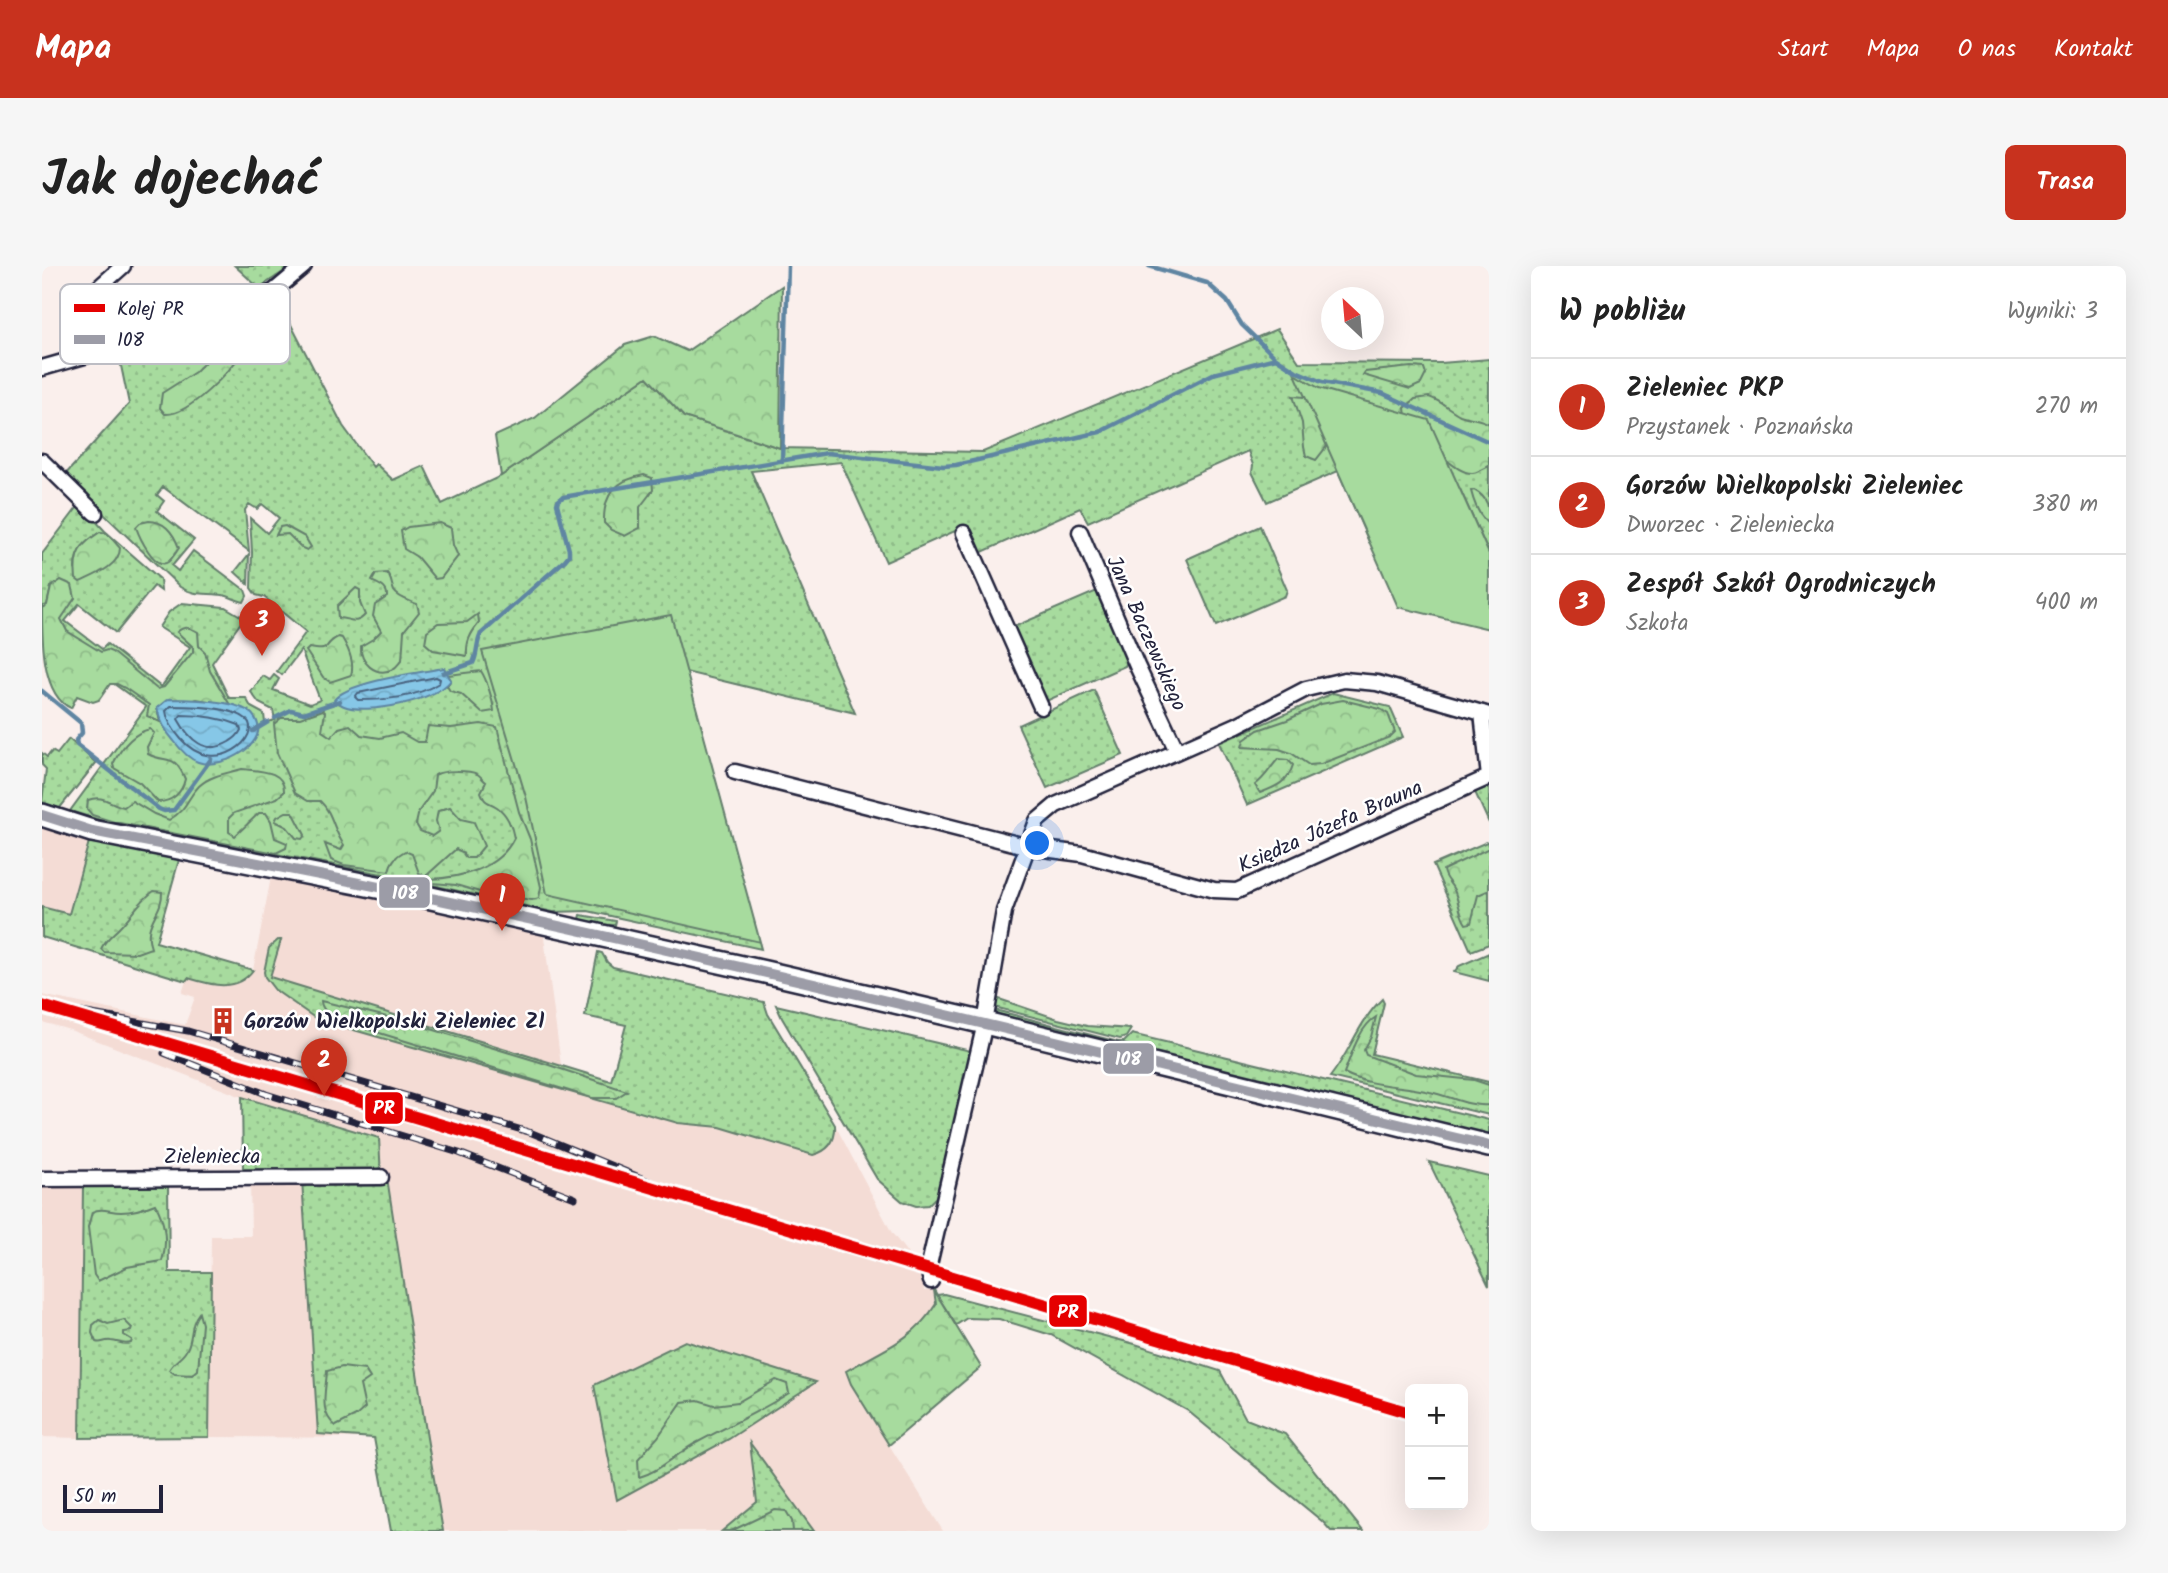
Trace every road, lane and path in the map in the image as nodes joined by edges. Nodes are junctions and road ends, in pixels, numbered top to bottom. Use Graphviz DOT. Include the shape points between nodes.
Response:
graph roads {
  1 [pos="123,266"];
  2 [pos="304,266"];
  3 [pos="103,284"];
  4 [pos="283,284"];
  5 [pos="60,363"];
  6 [pos="42,369"];
  7 [pos="42,461"];
  8 [pos="95,513"];
  9 [pos="1080,532"];
  10 [pos="964,533"];
  11 [pos="1041,707"];
  12 [pos="1486,714"];
  13 [pos="1177,751"];
  14 [pos="735,772"];
  15 [pos="1489,777"];
  16 [pos="42,815"];
  17 [pos="1029,847"];
  18 [pos="985,1023"];
  19 [pos="1489,1146"];
  20 [pos="381,1177"];
  21 [pos="42,1179"];
  22 [pos="930,1275"];
  1 -- 3 [label="street"];
  2 -- 4 [label="street"];
  5 -- 6 [label="street"];
  7 -- 8 [label="street"];
  9 -- 13 [label="street, Jana Baczewskiego"];
  10 -- 11 [label="street"];
  12 -- 13 [label="street" via="1377,683 1344,680 1306,689"];
  12 -- 15 [label="street"];
  13 -- 17 [label="street" via="1056,805 1037,821"];
  14 -- 17 [label="street, Księdza Józefa Brauna"];
  15 -- 17 [label="street, Księdza Józefa Brauna" via="1237,891 1214,890 1082,854"];
  16 -- 18 [label="main road" via="86,830 491,911"];
  17 -- 18 [label="street" via="1004,911"];
  18 -- 19 [label="main road"];
  18 -- 22 [label="street"];
  20 -- 21 [label="street, Zieleniecka"];
}
